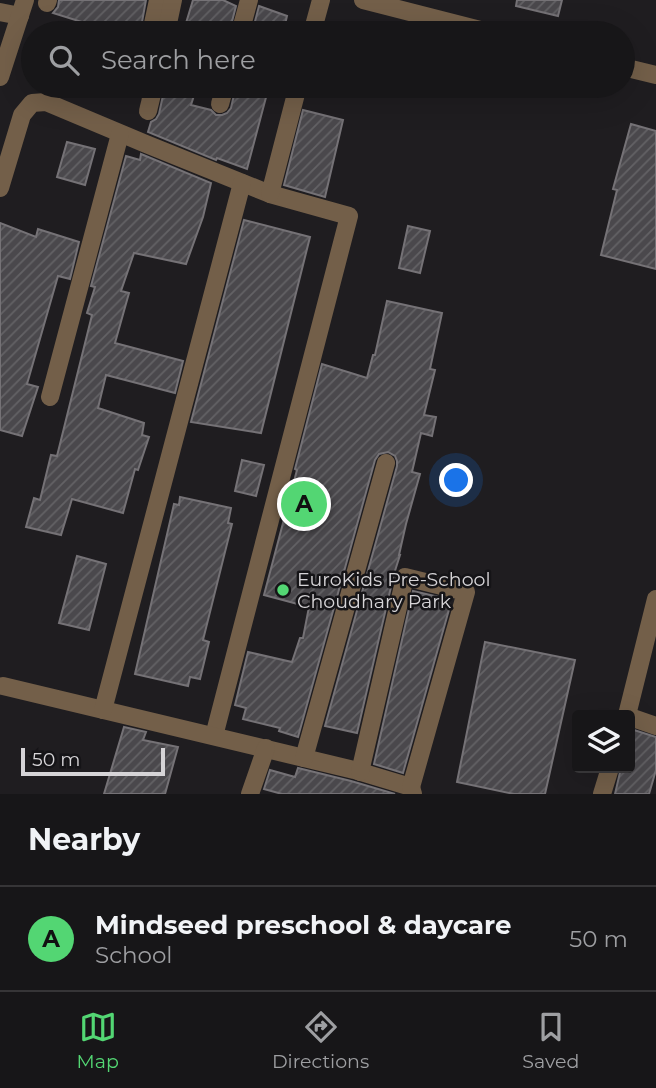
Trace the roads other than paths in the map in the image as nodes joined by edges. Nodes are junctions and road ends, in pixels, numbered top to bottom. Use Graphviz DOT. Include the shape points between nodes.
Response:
graph roads {
  1 [pos="158,0"];
  2 [pos="173,0"];
  3 [pos="249,0"];
  4 [pos="321,0"];
  5 [pos="363,0"];
  6 [pos="23,8"];
  7 [pos="0,12"];
  8 [pos="154,21"];
  9 [pos="169,21"];
  10 [pos="243,21"];
  11 [pos="315,21"];
  12 [pos="445,21"];
  13 [pos="635,70"];
  14 [pos="656,75"];
  15 [pos="0,77"];
  16 [pos="151,98"];
  17 [pos="222,98"];
  18 [pos="295,98"];
  19 [pos="220,104"];
  20 [pos="148,111"];
  21 [pos="120,134"];
  22 [pos="242,183"];
  23 [pos="0,188"];
  24 [pos="270,194"];
  25 [pos="50,397"];
  26 [pos="386,463"];
  27 [pos="656,598"];
  28 [pos="3,686"];
  29 [pos="103,710"];
  30 [pos="629,710"];
  31 [pos="635,718"];
  32 [pos="656,726"];
  33 [pos="214,736"];
  34 [pos="266,748"];
  35 [pos="304,758"];
  36 [pos="360,772"];
  37 [pos="608,773"];
  38 [pos="412,790"];
  39 [pos="250,794"];
  40 [pos="602,794"];
  1 -- 8 [label="street"];
  2 -- 9 [label="street"];
  3 -- 10 [label="street"];
  4 -- 11 [label="street"];
  5 -- 12 [label="street"];
  6 -- 7 [label="street"];
  6 -- 15 [label="street"];
  13 -- 14 [label="street"];
  16 -- 20 [label="street"];
  17 -- 19 [label="street"];
  18 -- 24 [label="street"];
  21 -- 22 [label="street"];
  21 -- 23 [label="street" via="46,102 32,103 22,114"];
  21 -- 25 [label="street"];
  22 -- 24 [label="street"];
  22 -- 29 [label="street"];
  24 -- 33 [label="street" via="349,216"];
  26 -- 35 [label="street"];
  27 -- 30 [label="street"];
  28 -- 29 [label="street"];
  29 -- 33 [label="street"];
  31 -- 32 [label="street"];
  33 -- 34 [label="street"];
  34 -- 35 [label="street"];
  34 -- 39 [label="street"];
  35 -- 36 [label="street"];
  36 -- 38 [label="street"];
  36 -- 38 [label="street" via="405,577 466,593"];
  37 -- 40 [label="street"];
}
